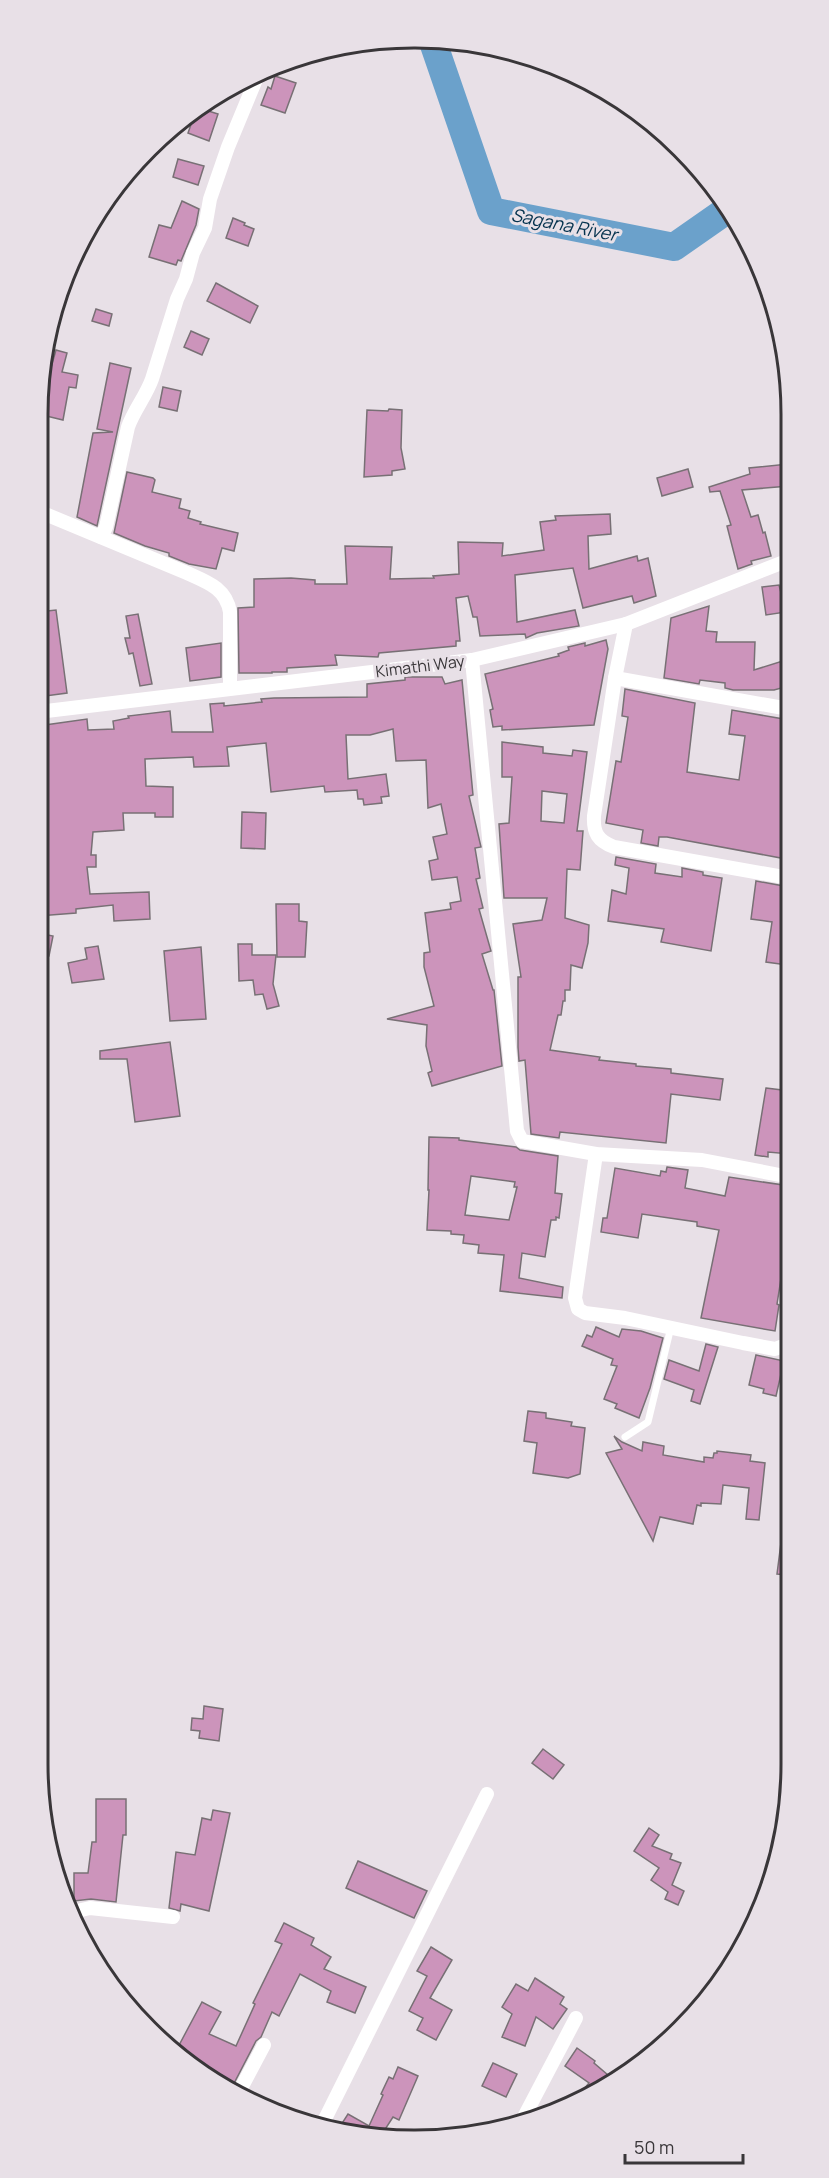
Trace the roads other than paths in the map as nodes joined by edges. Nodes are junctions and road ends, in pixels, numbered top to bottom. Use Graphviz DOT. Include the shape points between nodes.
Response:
graph roads {
  1 [pos="254,85"];
  2 [pos="48,515"];
  3 [pos="101,537"];
  4 [pos="781,563"];
  5 [pos="626,624"];
  6 [pos="472,660"];
  7 [pos="615,678"];
  8 [pos="230,687"];
  9 [pos="781,708"];
  10 [pos="48,711"];
  11 [pos="781,877"];
  12 [pos="596,1154"];
  13 [pos="781,1175"];
  14 [pos="671,1327"];
  15 [pos="781,1347"];
  16 [pos="625,1437"];
  17 [pos="487,1794"];
  18 [pos="79,1911"];
  19 [pos="172,1917"];
  20 [pos="576,2018"];
  21 [pos="264,2045"];
  22 [pos="242,2087"];
  23 [pos="526,2113"];
  24 [pos="324,2119"];
  1 -- 3 [label="street" via="228,147 210,199 205,228 193,253 148,390 132,414"];
  2 -- 3 [label="street"];
  3 -- 8 [label="street" via="222,592 230,612"];
  4 -- 5 [label="street, Kimathi Way"];
  5 -- 6 [label="street, Kimathi Way"];
  5 -- 7 [label="street"];
  6 -- 8 [label="street, Kimathi Way"];
  6 -- 12 [label="street" via="517,1131 522,1141"];
  7 -- 9 [label="street"];
  7 -- 11 [label="street" via="594,816 597,837 614,846"];
  8 -- 10 [label="street, Kimathi Way"];
  12 -- 13 [label="street" via="702,1160"];
  12 -- 14 [label="street" via="575,1305 585,1313"];
  14 -- 15 [label="street" via="775,1349"];
  14 -- 16 [label="lane" via="648,1422"];
  17 -- 24 [label="street"];
  18 -- 19 [label="street" via="90,1908"];
  20 -- 23 [label="street"];
  21 -- 22 [label="street"];
}
